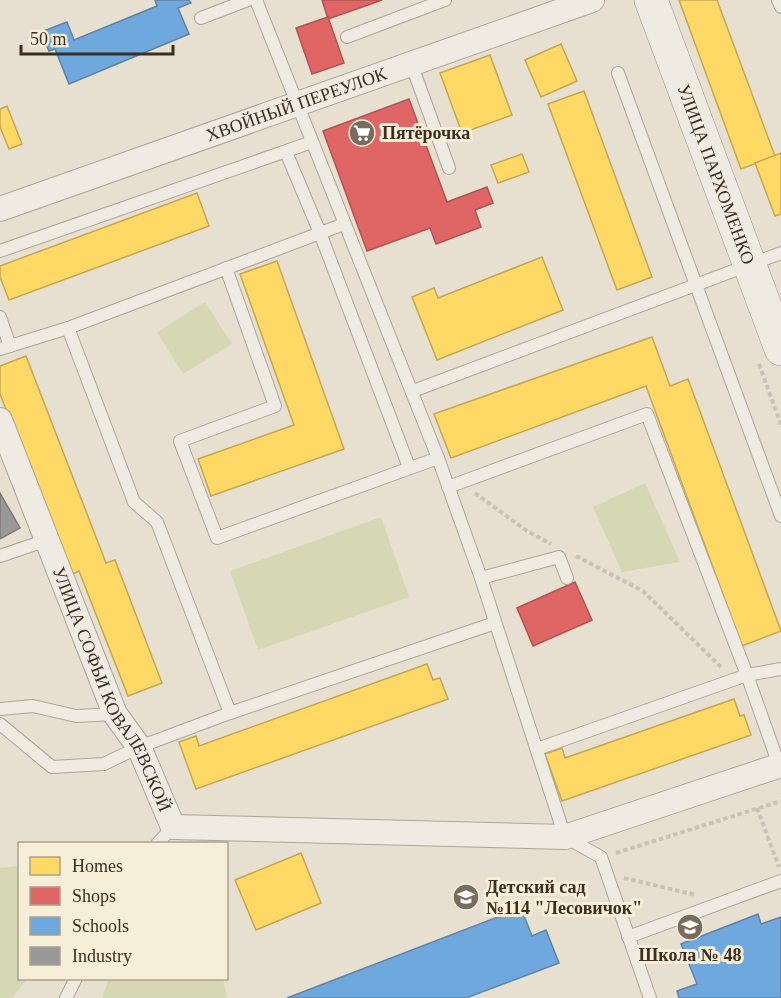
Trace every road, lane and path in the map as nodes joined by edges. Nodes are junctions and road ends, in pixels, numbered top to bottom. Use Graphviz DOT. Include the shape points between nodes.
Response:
graph roads {
  1 [pos="248,0"];
  2 [pos="256,0"];
  3 [pos="445,0"];
  4 [pos="592,0"];
  5 [pos="651,0"];
  6 [pos="780,0"];
  7 [pos="549,7"];
  8 [pos="781,7"];
  9 [pos="201,18"];
  10 [pos="347,37"];
  11 [pos="411,63"];
  12 [pos="618,73"];
  13 [pos="297,104"];
  14 [pos="312,142"];
  15 [pos="286,152"];
  16 [pos="449,168"];
  17 [pos="0,209"];
  18 [pos="344,224"];
  19 [pos="320,233"];
  20 [pos="0,251"];
  21 [pos="781,253"];
  22 [pos="748,265"];
  23 [pos="226,268"];
  24 [pos="695,285"];
  25 [pos="0,317"];
  26 [pos="68,328"];
  27 [pos="5,348"];
  28 [pos="781,349"];
  29 [pos="412,391"];
  30 [pos="0,420"];
  31 [pos="438,458"];
  32 [pos="409,467"];
  33 [pos="454,484"];
  34 [pos="781,516"];
  35 [pos="47,540"];
  36 [pos="559,547"];
  37 [pos="569,553"];
  38 [pos="0,556"];
  39 [pos="481,578"];
  40 [pos="567,578"];
  41 [pos="495,623"];
  42 [pos="781,669"];
  43 [pos="747,675"];
  44 [pos="734,680"];
  45 [pos="0,709"];
  46 [pos="230,713"];
  47 [pos="115,714"];
  48 [pos="0,724"];
  49 [pos="139,747"];
  50 [pos="537,749"];
  51 [pos="780,765"];
  52 [pos="781,801"];
  53 [pos="757,808"];
  54 [pos="165,835"];
  55 [pos="565,837"];
  56 [pos="601,857"];
  57 [pos="606,873"];
  58 [pos="781,873"];
  59 [pos="781,881"];
  60 [pos="722,902"];
  61 [pos="628,937"];
  62 [pos="75,980"];
  63 [pos="66,998"];
  64 [pos="650,998"];
  1 -- 9 [label="lane"];
  2 -- 13 [label="lane"];
  3 -- 10 [label="lane"];
  4 -- 7 [label="street, ХВОЙНЫЙ ПЕРЕУЛОК"];
  5 -- 22 [label="street, УЛИЦА ПАРХОМЕНКО"];
  6 -- 8 [label="lane"];
  7 -- 11 [label="street, ХВОЙНЫЙ ПЕРЕУЛОК"];
  11 -- 13 [label="street, ХВОЙНЫЙ ПЕРЕУЛОК"];
  11 -- 16 [label="lane"];
  12 -- 24 [label="lane"];
  13 -- 14 [label="lane"];
  13 -- 17 [label="street, ХВОЙНЫЙ ПЕРЕУЛОК"];
  14 -- 15 [label="lane"];
  14 -- 18 [label="lane"];
  15 -- 19 [label="lane"];
  15 -- 20 [label="lane"];
  18 -- 19 [label="lane"];
  18 -- 29 [label="lane"];
  19 -- 23 [label="lane"];
  19 -- 32 [label="lane"];
  21 -- 22 [label="lane"];
  22 -- 24 [label="lane"];
  22 -- 28 [label="street, УЛИЦА ПАРХОМЕНКО"];
  23 -- 26 [label="lane"];
  23 -- 32 [label="lane" via="276,406 180,441 217,538"];
  24 -- 29 [label="lane"];
  24 -- 34 [label="lane"];
  25 -- 27 [label="lane"];
  26 -- 27 [label="lane"];
  26 -- 46 [label="lane" via="134,502 157,522"];
  29 -- 31 [label="lane"];
  30 -- 35 [label="street, УЛИЦА СОФЬИ КОВАЛЕВСКОЙ"];
  31 -- 32 [label="lane"];
  31 -- 33 [label="lane"];
  33 -- 36 [label="path"];
  33 -- 39 [label="lane"];
  33 -- 43 [label="lane" via="647,414"];
  35 -- 38 [label="lane"];
  35 -- 47 [label="street, УЛИЦА СОФЬИ КОВАЛЕВСКОЙ"];
  37 -- 44 [label="path" via="644,591"];
  39 -- 40 [label="lane" via="560,557"];
  39 -- 41 [label="lane"];
  41 -- 46 [label="lane"];
  41 -- 50 [label="lane"];
  42 -- 43 [label="lane"];
  43 -- 44 [label="lane"];
  43 -- 51 [label="lane"];
  44 -- 50 [label="lane"];
  45 -- 47 [label="lane" via="33,706 76,716"];
  46 -- 49 [label="lane"];
  47 -- 49 [label="street, УЛИЦА СОФЬИ КОВАЛЕВСКОЙ"];
  48 -- 49 [label="lane" via="52,767 104,764"];
  49 -- 54 [label="street, УЛИЦА СОФЬИ КОВАЛЕВСКОЙ"];
  50 -- 55 [label="lane"];
  51 -- 55 [label="street"];
  52 -- 53 [label="path"];
  53 -- 56 [label="path"];
  53 -- 58 [label="path"];
  54 -- 55 [label="street, УЛИЦА СОФЬИ КОВАЛЕВСКОЙ"];
  55 -- 56 [label="lane"];
  56 -- 57 [label="lane"];
  57 -- 60 [label="path"];
  57 -- 61 [label="lane"];
  59 -- 60 [label="lane"];
  60 -- 61 [label="lane"];
  61 -- 64 [label="lane"];
  62 -- 63 [label="lane"];
}
